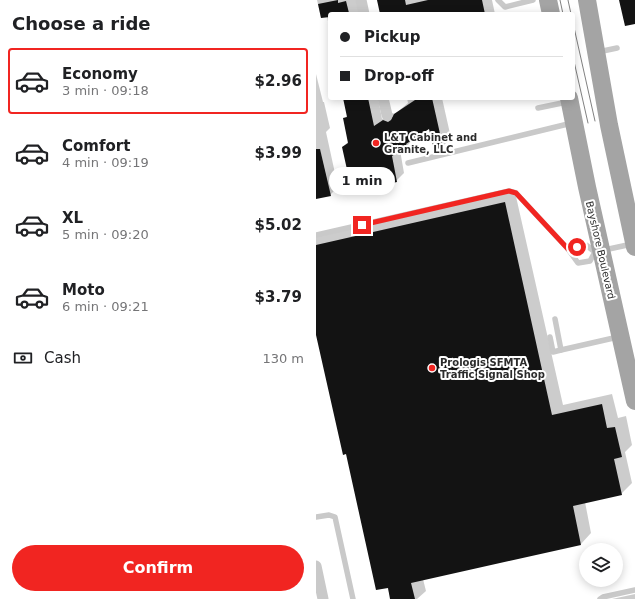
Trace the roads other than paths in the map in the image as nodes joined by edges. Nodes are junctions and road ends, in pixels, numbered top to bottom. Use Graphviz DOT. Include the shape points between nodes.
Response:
graph roads {
  1 [pos="361,0"];
  2 [pos="498,0"];
  3 [pos="533,0"];
  4 [pos="548,0"];
  5 [pos="587,0"];
  6 [pos="364,12"];
  7 [pos="551,12"];
  8 [pos="617,48"];
  9 [pos="596,53"];
  10 [pos="383,100"];
  11 [pos="569,100"];
  12 [pos="538,108"];
  13 [pos="386,115"];
  14 [pos="574,122"];
  15 [pos="408,163"];
  16 [pos="316,235"];
  17 [pos="635,245"];
  18 [pos="568,249"];
  19 [pos="598,252"];
  20 [pos="555,319"];
  21 [pos="550,337"];
  22 [pos="621,337"];
  23 [pos="561,350"];
  24 [pos="635,401"];
  25 [pos="316,517"];
  26 [pos="316,566"];
  27 [pos="318,587"];
  28 [pos="635,590"];
  29 [pos="602,598"];
  30 [pos="323,599"];
  31 [pos="353,599"];
  1 -- 6 [label="street"];
  2 -- 3 [label="lane" via="505,8"];
  4 -- 7 [label="main road"];
  5 -- 9 [label="main road"];
  8 -- 9 [label="lane"];
  9 -- 17 [label="main road"];
  10 -- 13 [label="street"];
  11 -- 12 [label="lane"];
  11 -- 14 [label="main road, Bayshore Boulevard"];
  14 -- 15 [label="lane"];
  14 -- 19 [label="main road, Bayshore Boulevard"];
  16 -- 18 [label="lane" via="509,191 516,193"];
  17 -- 19 [label="lane"];
  18 -- 19 [label="lane" via="586,245"];
  18 -- 19 [label="lane" via="578,263 590,261"];
  19 -- 22 [label="main road, Bayshore Boulevard"];
  20 -- 23 [label="lane"];
  21 -- 23 [label="lane" via="553,352"];
  22 -- 23 [label="lane"];
  22 -- 24 [label="main road, Bayshore Boulevard"];
  25 -- 31 [label="lane" via="335,517"];
  26 -- 27 [label="street"];
  27 -- 30 [label="street"];
  28 -- 29 [label="lane"];
}
